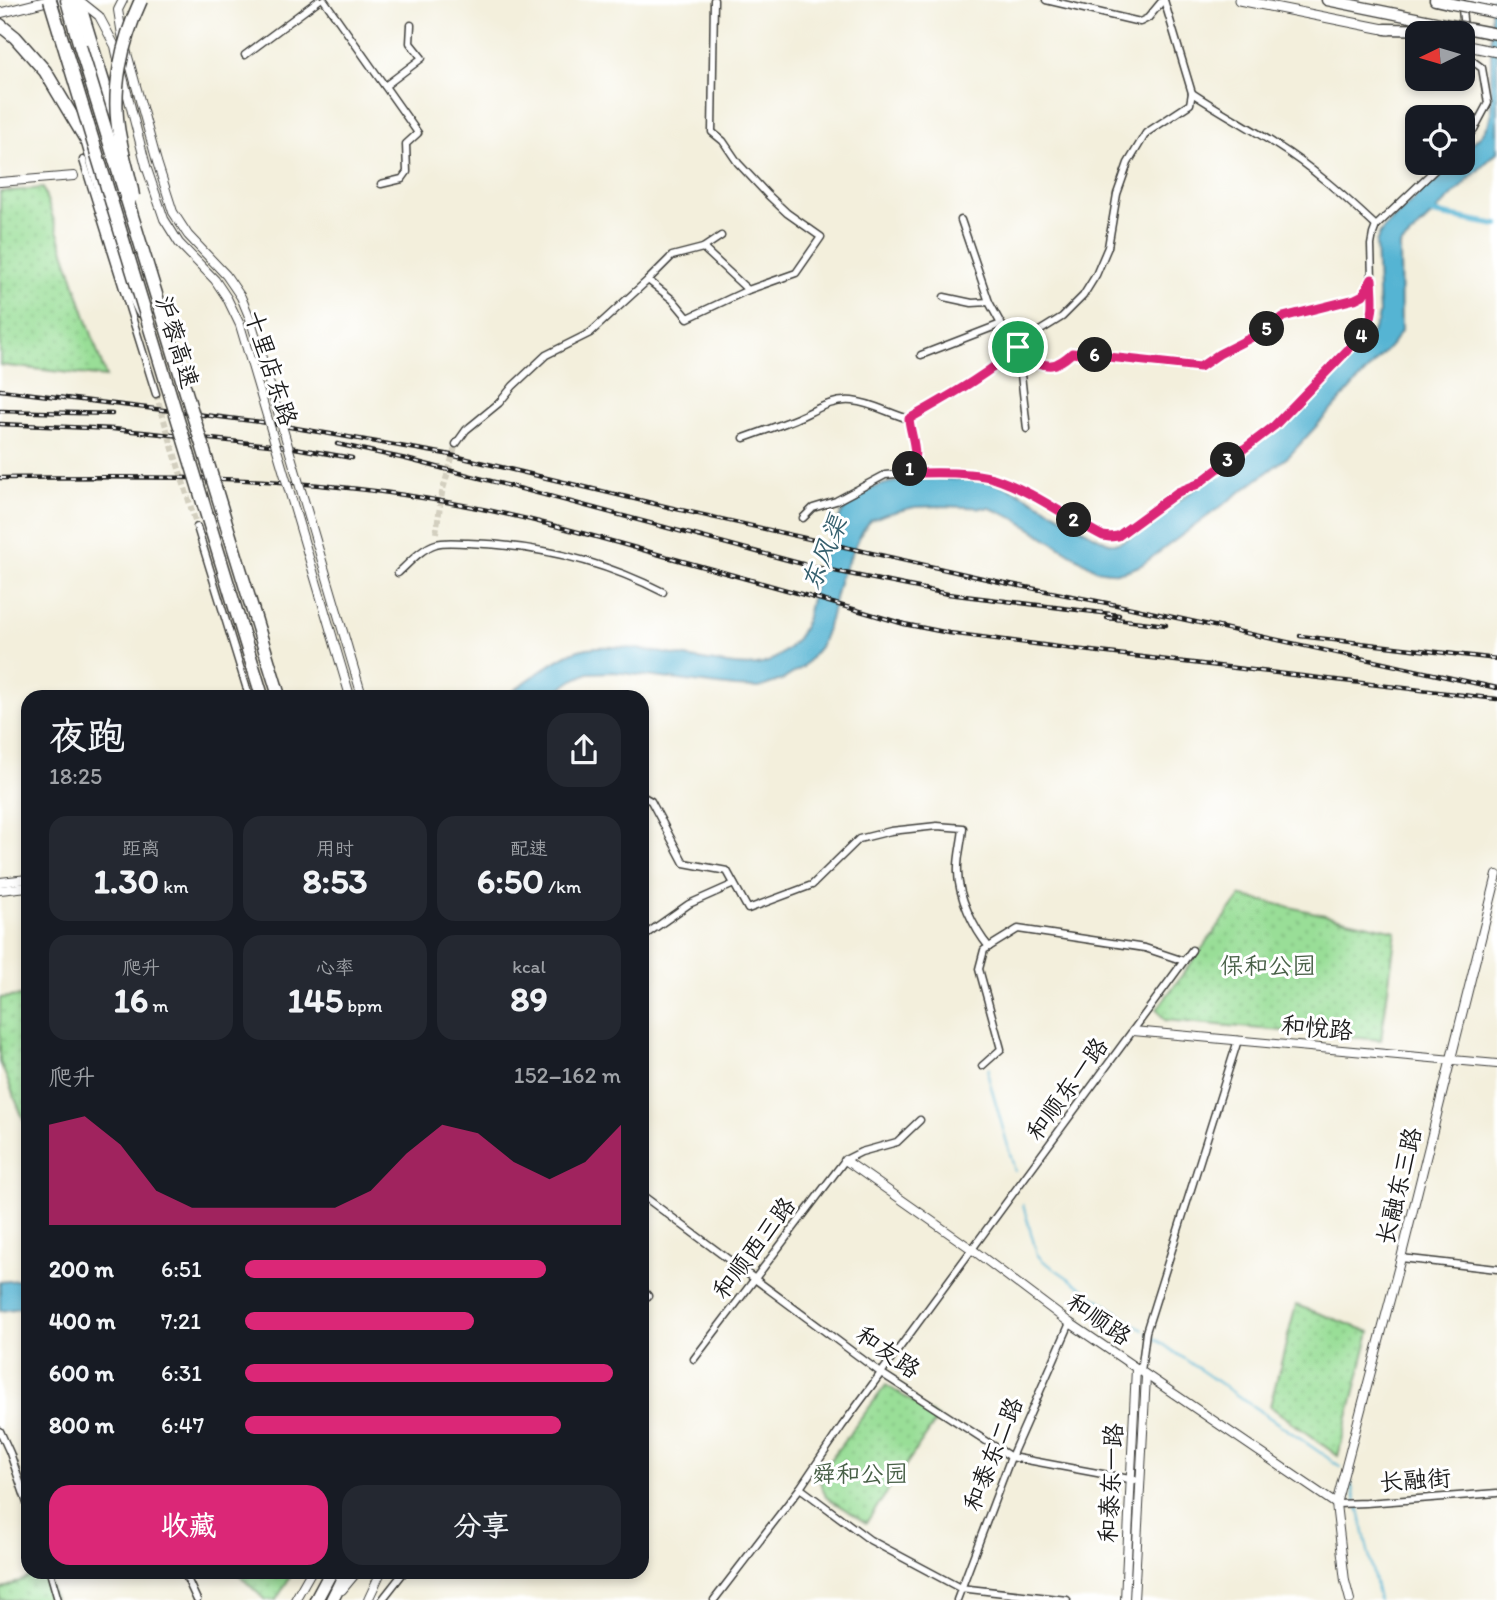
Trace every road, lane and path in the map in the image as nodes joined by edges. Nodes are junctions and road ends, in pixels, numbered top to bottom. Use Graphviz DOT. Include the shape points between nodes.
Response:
graph roads {
  1 [pos="67,0"];
  2 [pos="79,0"];
  3 [pos="113,0"];
  4 [pos="123,0"];
  5 [pos="141,0"];
  6 [pos="321,0"];
  7 [pos="714,0"];
  8 [pos="1046,0"];
  9 [pos="1163,0"];
  10 [pos="1239,0"];
  11 [pos="1327,0"];
  12 [pos="1435,0"];
  13 [pos="1461,0"];
  14 [pos="45,1"];
  15 [pos="118,10"];
  16 [pos="0,13"];
  17 [pos="1497,13"];
  18 [pos="1418,21"];
  19 [pos="0,25"];
  20 [pos="411,25"];
  21 [pos="1385,29"];
  22 [pos="1405,29"];
  23 [pos="1475,31"];
  24 [pos="1405,33"];
  25 [pos="1493,33"];
  26 [pos="1475,47"];
  27 [pos="1497,52"];
  28 [pos="245,55"];
  29 [pos="386,86"];
  30 [pos="1192,93"];
  31 [pos="1475,127"];
  32 [pos="119,135"];
  33 [pos="88,143"];
  34 [pos="83,160"];
  35 [pos="1429,175"];
  36 [pos="74,176"];
  37 [pos="0,182"];
  38 [pos="381,184"];
  39 [pos="961,220"];
  40 [pos="1376,226"];
  41 [pos="720,236"];
  42 [pos="703,248"];
  43 [pos="145,258"];
  44 [pos="1372,279"];
  45 [pos="648,280"];
  46 [pos="748,290"];
  47 [pos="944,297"];
  48 [pos="989,302"];
  49 [pos="1001,324"];
  50 [pos="1018,347"];
  51 [pos="157,349"];
  52 [pos="921,355"];
  53 [pos="1019,357"];
  54 [pos="156,394"];
  55 [pos="909,419"];
  56 [pos="1027,429"];
  57 [pos="744,438"];
  58 [pos="456,444"];
  59 [pos="907,473"];
  60 [pos="803,518"];
  61 [pos="197,527"];
  62 [pos="436,533"];
  63 [pos="436,544"];
  64 [pos="398,573"];
  65 [pos="663,592"];
  66 [pos="247,690"];
  67 [pos="260,690"];
  68 [pos="277,690"];
  69 [pos="348,690"];
  70 [pos="360,690"];
  71 [pos="649,800"];
  72 [pos="1497,876"];
  73 [pos="21,880"];
  74 [pos="0,882"];
  75 [pos="734,884"];
  76 [pos="21,888"];
  77 [pos="0,890"];
  78 [pos="649,932"];
  79 [pos="989,947"];
  80 [pos="1192,950"];
  81 [pos="1184,961"];
  82 [pos="1133,1031"];
  83 [pos="1238,1040"];
  84 [pos="1450,1059"];
  85 [pos="1497,1064"];
  86 [pos="982,1066"];
  87 [pos="920,1120"];
  88 [pos="845,1160"];
  89 [pos="649,1200"];
  90 [pos="973,1250"];
  91 [pos="1401,1258"];
  92 [pos="1497,1269"];
  93 [pos="755,1279"];
  94 [pos="1070,1323"];
  95 [pos="694,1359"];
  96 [pos="1141,1372"];
  97 [pos="881,1373"];
  98 [pos="0,1431"];
  99 [pos="1012,1457"];
  100 [pos="1135,1480"];
  101 [pos="21,1485"];
  102 [pos="800,1488"];
  103 [pos="1497,1493"];
  104 [pos="1336,1504"];
  105 [pos="52,1579"];
  106 [pos="187,1579"];
  107 [pos="307,1579"];
  108 [pos="327,1579"];
  109 [pos="343,1579"];
  110 [pos="351,1579"];
  111 [pos="378,1579"];
  112 [pos="398,1579"];
  113 [pos="960,1588"];
  114 [pos="58,1600"];
  115 [pos="197,1600"];
  116 [pos="295,1600"];
  117 [pos="316,1600"];
  118 [pos="333,1600"];
  119 [pos="368,1600"];
  120 [pos="382,1600"];
  121 [pos="714,1600"];
  122 [pos="957,1600"];
  123 [pos="1067,1600"];
  124 [pos="1125,1600"];
  125 [pos="1134,1600"];
  126 [pos="1350,1600"];
  1 -- 43 [label="highway, 沪蓉高速, bridge"];
  2 -- 32 [label="highway, bridge"];
  2 -- 69 [label="street, 十里店东路, bridge" via="99,16 115,47 164,219 179,243 215,280 240,325"];
  3 -- 15 [label="street, 十里店东路"];
  4 -- 15 [label="street"];
  5 -- 32 [label="highway, bridge" via="118,80"];
  6 -- 28 [label="street"];
  6 -- 29 [label="street"];
  7 -- 46 [label="street" via="712,132 768,195 821,236 796,273"];
  8 -- 9 [label="street" via="1140,22"];
  9 -- 30 [label="street"];
  10 -- 21 [label="main road"];
  11 -- 18 [label="highway"];
  12 -- 17 [label="highway, bridge"];
  13 -- 31 [label="street" via="1467,57 1482,68 1488,103"];
  14 -- 16 [label="main road"];
  14 -- 33 [label="highway, bridge"];
  14 -- 51 [label="highway, 沪蓉高速, bridge"];
  15 -- 70 [label="street, 十里店东路, bridge" via="173,212 226,275 251,321"];
  19 -- 33 [label="highway" via="45,71"];
  20 -- 29 [label="street" via="410,43 422,58"];
  21 -- 22 [label="highway"];
  21 -- 24 [label="main road"];
  23 -- 25 [label="highway, bridge"];
  26 -- 27 [label="main road, bridge"];
  29 -- 38 [label="street" via="418,133 406,144 407,172 402,179"];
  30 -- 40 [label="street" via="1326,180"];
  30 -- 50 [label="street" via="1190,104 1146,133 1128,163 1117,194 1108,247 1083,296 1062,317"];
  32 -- 43 [label="highway, bridge"];
  33 -- 51 [label="highway, bridge" via="128,283"];
  34 -- 54 [label="street"];
  35 -- 40 [label="street"];
  36 -- 37 [label="street"];
  39 -- 48 [label="street"];
  40 -- 44 [label="street" via="1371,245"];
  41 -- 42 [label="street"];
  42 -- 45 [label="street" via="672,256"];
  42 -- 46 [label="street"];
  43 -- 68 [label="highway, 沪蓉高速, bridge"];
  44 -- 53 [label="street" via="1363,295 1283,317 1200,367 1072,353 1052,366"];
  44 -- 59 [label="street" via="1371,323 1274,426 1198,484 1178,492 1118,536 1103,536 1023,490 991,478"];
  45 -- 46 [label="street" via="688,318"];
  45 -- 58 [label="street" via="590,333 546,355"];
  47 -- 48 [label="street"];
  48 -- 49 [label="street"];
  49 -- 50 [label="street"];
  49 -- 52 [label="street"];
  50 -- 53 [label="street"];
  50 -- 55 [label="street" via="974,381"];
  51 -- 67 [label="highway, 沪蓉高速, bridge"];
  53 -- 56 [label="street"];
  55 -- 57 [label="street" via="872,405 834,401"];
  55 -- 59 [label="street" via="915,451"];
  59 -- 60 [label="street" via="885,475 813,508"];
  61 -- 66 [label="street"];
  62 -- 63 [label="street"];
  63 -- 64 [label="street"];
  63 -- 65 [label="street" via="489,544 587,561"];
  71 -- 75 [label="street" via="684,863 727,871"];
  72 -- 84 [label="street, 长融东三路"];
  73 -- 74 [label="street"];
  75 -- 78 [label="street" via="689,904"];
  75 -- 79 [label="street" via="748,909 813,885 859,839 937,826 963,828 958,873 961,892 979,936"];
  76 -- 77 [label="street"];
  79 -- 81 [label="street" via="1018,929 1145,948"];
  79 -- 86 [label="street" via="979,970 1001,1049"];
  80 -- 81 [label="street, 和顺东一路"];
  81 -- 82 [label="street, 和顺东一路"];
  82 -- 83 [label="street, 和悦路"];
  82 -- 90 [label="street, 和顺东一路"];
  83 -- 84 [label="street, 和悦路"];
  83 -- 96 [label="street" via="1146,1332"];
  84 -- 85 [label="street, 和悦路"];
  84 -- 91 [label="street, 长融东三路"];
  87 -- 88 [label="street" via="897,1142"];
  88 -- 90 [label="street, 和顺路"];
  88 -- 93 [label="street, 和顺西三路"];
  89 -- 93 [label="street, 和友路"];
  90 -- 94 [label="street, 和顺路"];
  90 -- 97 [label="street, 和顺东一路"];
  91 -- 92 [label="street"];
  91 -- 104 [label="street, 长融东三路"];
  93 -- 95 [label="street, 和顺西三路"];
  93 -- 97 [label="street, 和友路"];
  94 -- 96 [label="street, 和顺路"];
  94 -- 99 [label="street, 和泰东二路"];
  96 -- 100 [label="street, 和泰东一路"];
  96 -- 104 [label="street, 和顺路"];
  97 -- 99 [label="street, 和友路"];
  97 -- 102 [label="street, 和顺东一路"];
  98 -- 101 [label="street"];
  99 -- 100 [label="street, 和友路"];
  99 -- 113 [label="street, 和泰东二路"];
  100 -- 124 [label="street, 和泰东一路"];
  100 -- 125 [label="street"];
  102 -- 113 [label="street" via="870,1540"];
  102 -- 121 [label="street, 和顺东一路"];
  103 -- 104 [label="street, 长融街"];
  104 -- 126 [label="street, 长融东三路"];
  105 -- 114 [label="street"];
  106 -- 115 [label="street"];
  107 -- 116 [label="street"];
  108 -- 117 [label="highway"];
  109 -- 118 [label="highway"];
  110 -- 118 [label="street"];
  111 -- 119 [label="street"];
  112 -- 120 [label="street"];
  113 -- 122 [label="street, 和泰东二路"];
  113 -- 123 [label="street"];
}
